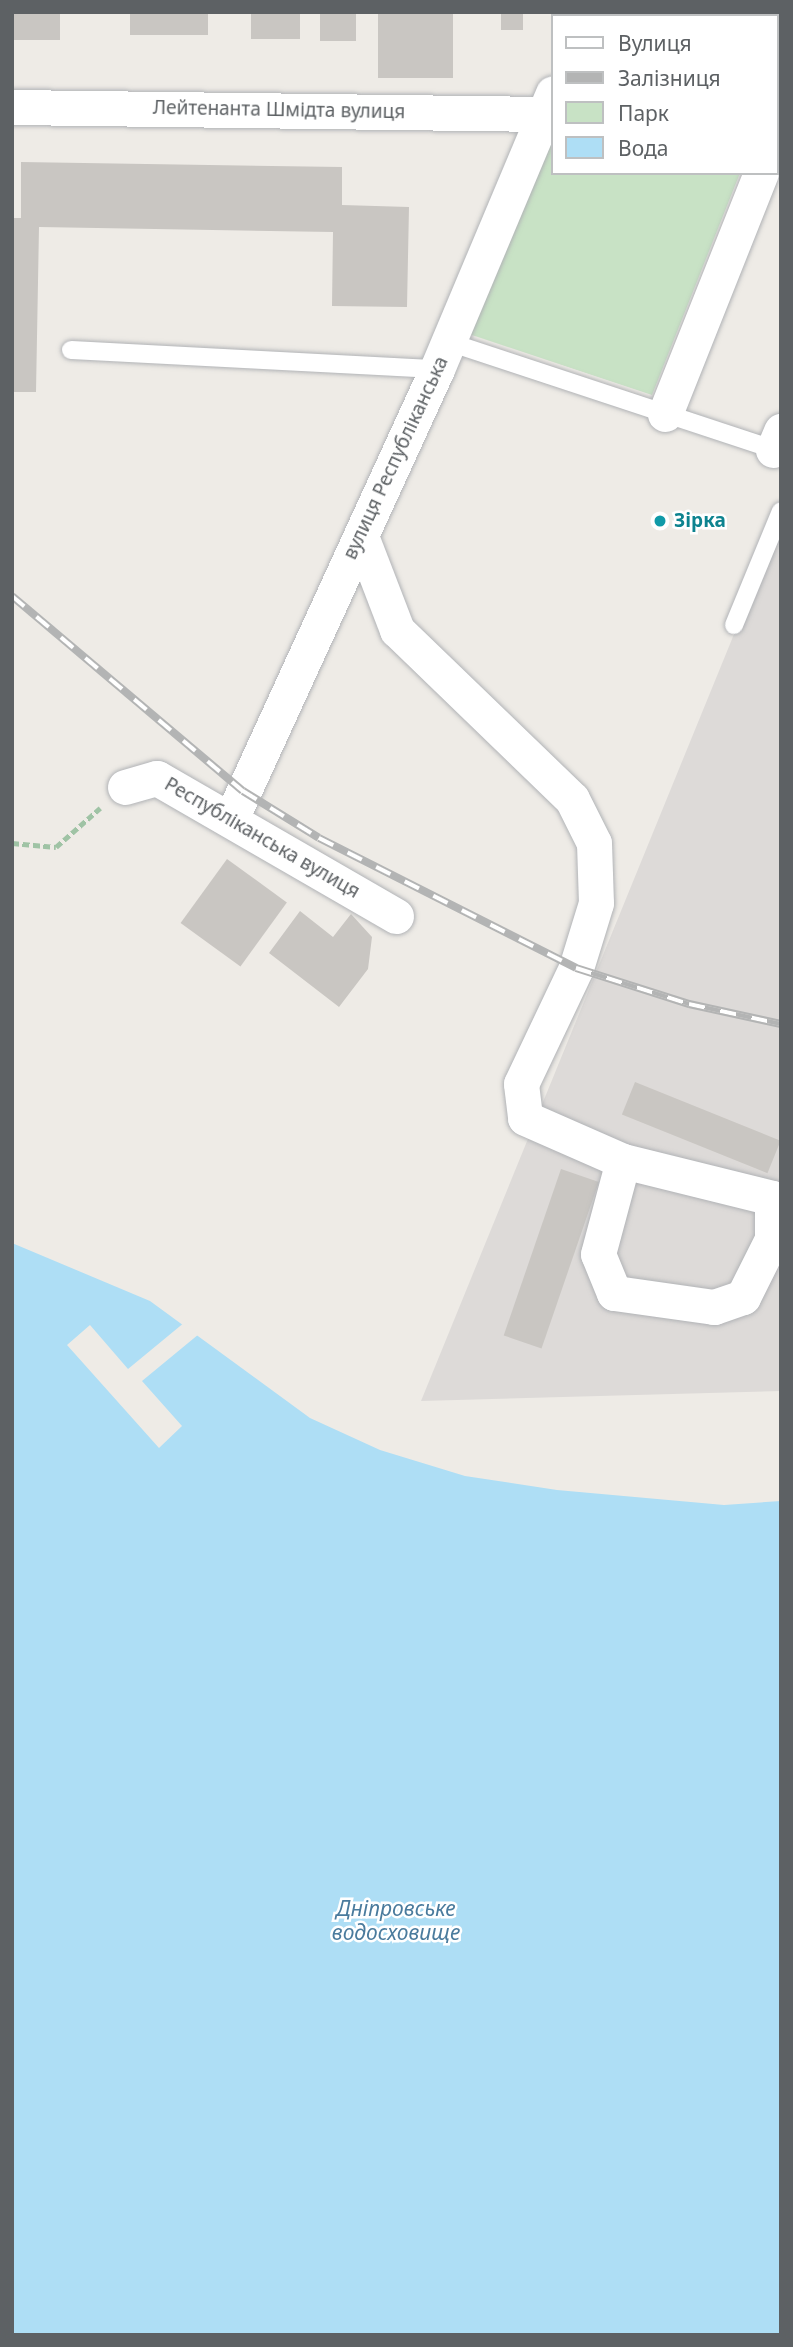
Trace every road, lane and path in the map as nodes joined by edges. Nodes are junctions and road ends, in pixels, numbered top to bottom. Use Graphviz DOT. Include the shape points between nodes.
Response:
graph roads {
  1 [pos="549,104"];
  2 [pos="12,107"];
  3 [pos="760,175"];
  4 [pos="71,350"];
  5 [pos="443,355"];
  6 [pos="665,414"];
  7 [pos="778,444"];
  8 [pos="781,511"];
  9 [pos="361,536"];
  10 [pos="734,625"];
  11 [pos="125,787"];
  12 [pos="231,819"];
  13 [pos="12,842"];
  14 [pos="396,916"];
  15 [pos="623,1161"];
  1 -- 2 [label="street, Лейтенанта Шмідта вулиця"];
  1 -- 5 [label="street, вулиця Республіканська"];
  3 -- 6 [label="street"];
  4 -- 5 [label="lane"];
  5 -- 6 [label="lane"];
  5 -- 9 [label="street, вулиця Республіканська"];
  6 -- 7 [label="lane"];
  8 -- 10 [label="lane"];
  9 -- 12 [label="street, вулиця Республіканська"];
  9 -- 15 [label="street" via="397,630 572,799 594,843 596,904 576,968 521,1084 522,1095 525,1118"];
  11 -- 12 [label="street, Республіканська вулиця" via="157,778"];
  11 -- 13 [label="path" via="56,846"];
  12 -- 14 [label="street, Республіканська вулиця"];
  15 -- 15 [label="street" via="772,1198 772,1239 743,1297 714,1307 614,1293 598,1254"];
}
